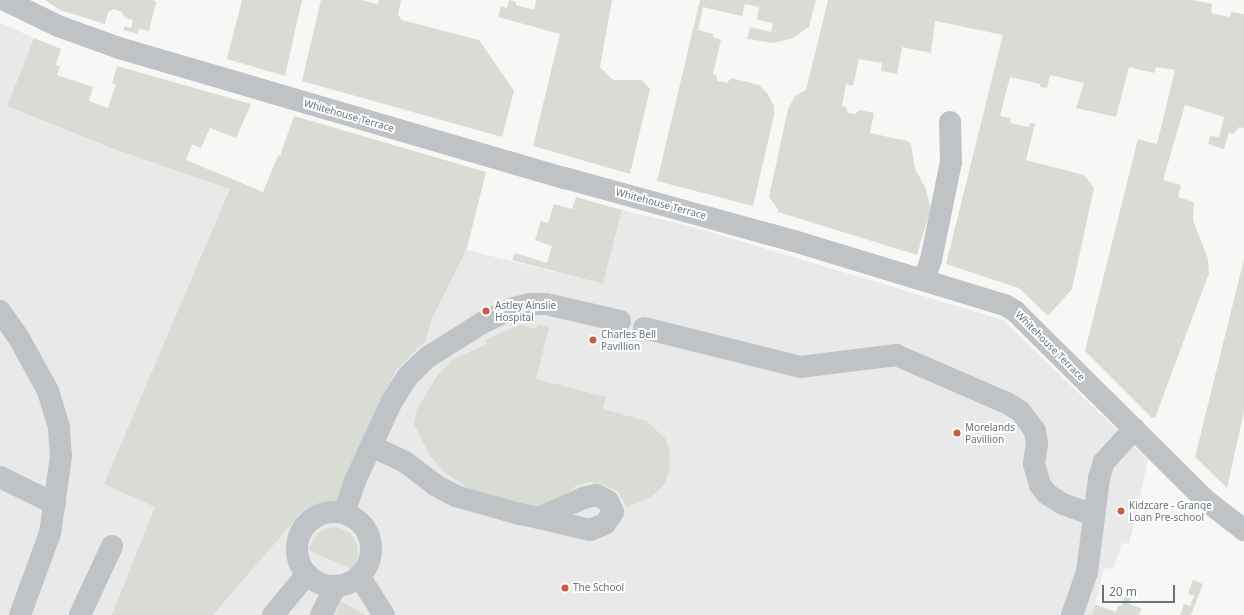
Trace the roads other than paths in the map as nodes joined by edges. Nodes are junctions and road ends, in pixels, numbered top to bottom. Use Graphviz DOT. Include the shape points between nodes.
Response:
graph roads {
  1 [pos="5,0"];
  2 [pos="950,122"];
  3 [pos="924,279"];
  4 [pos="0,311"];
  5 [pos="620,321"];
  6 [pos="644,328"];
  7 [pos="1134,428"];
  8 [pos="371,446"];
  9 [pos="0,477"];
  10 [pos="55,504"];
  11 [pos="344,513"];
  12 [pos="1093,515"];
  13 [pos="539,518"];
  14 [pos="1244,530"];
  15 [pos="112,546"];
  16 [pos="307,574"];
  17 [pos="359,576"];
  18 [pos="336,586"];
  19 [pos="20,615"];
  20 [pos="80,615"];
  21 [pos="273,615"];
  22 [pos="321,615"];
  23 [pos="384,615"];
  24 [pos="1072,615"];
  1 -- 3 [label="street, Whitehouse Terrace" via="86,37 134,53"];
  2 -- 3 [label="street" via="951,162"];
  3 -- 7 [label="street, Whitehouse Terrace" via="991,299 1015,311"];
  4 -- 10 [label="street" via="38,370 55,409 61,456"];
  5 -- 8 [label="street" via="539,304 514,308 482,323 428,356 408,376 391,403"];
  6 -- 12 [label="street" via="800,367 896,355 1020,411 1035,431 1037,444 1034,464 1040,485 1047,494 1063,504"];
  7 -- 12 [label="street" via="1104,462"];
  7 -- 14 [label="street, Whitehouse Terrace" via="1204,499"];
  8 -- 11 [label="street"];
  8 -- 13 [label="street" via="405,462 435,485 456,496"];
  9 -- 10 [label="street"];
  10 -- 19 [label="street" via="46,545"];
  11 -- 16 [label="street" via="319,515 308,522 300,532 298,558"];
  11 -- 17 [label="street" via="360,524 370,540 369,560"];
  12 -- 24 [label="street" via="1087,572"];
  15 -- 20 [label="street"];
  16 -- 18 [label="street" via="323,584"];
  16 -- 21 [label="street"];
  17 -- 18 [label="street" via="348,583"];
  17 -- 23 [label="street"];
  18 -- 22 [label="street"];
}
